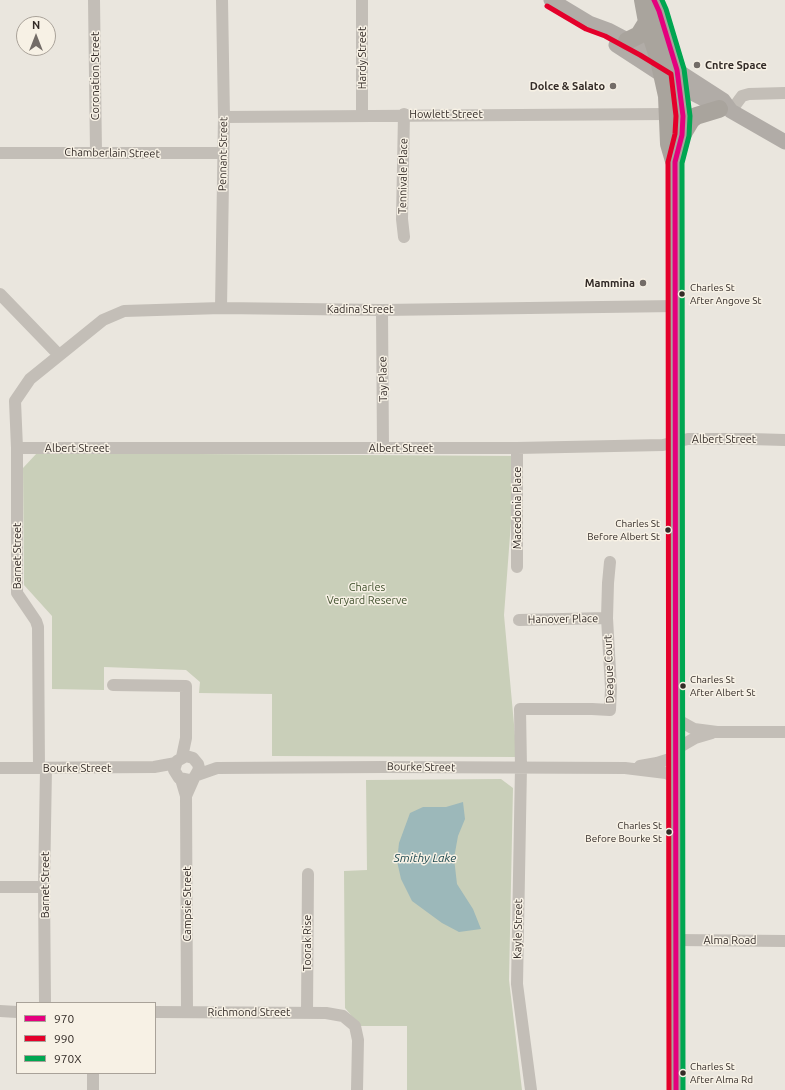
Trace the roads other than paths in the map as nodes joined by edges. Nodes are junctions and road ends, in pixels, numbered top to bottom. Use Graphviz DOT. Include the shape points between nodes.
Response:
graph roads {
  1 [pos="94,0"];
  2 [pos="222,0"];
  3 [pos="362,0"];
  4 [pos="551,0"];
  5 [pos="643,0"];
  6 [pos="654,0"];
  7 [pos="647,22"];
  8 [pos="589,23"];
  9 [pos="627,41"];
  10 [pos="669,73"];
  11 [pos="785,93"];
  12 [pos="725,110"];
  13 [pos="404,114"];
  14 [pos="668,114"];
  15 [pos="362,115"];
  16 [pos="224,117"];
  17 [pos="682,135"];
  18 [pos="785,142"];
  19 [pos="96,152"];
  20 [pos="0,153"];
  21 [pos="223,153"];
  22 [pos="675,162"];
  23 [pos="404,237"];
  24 [pos="0,294"];
  25 [pos="676,306"];
  26 [pos="221,308"];
  27 [pos="382,310"];
  28 [pos="59,355"];
  29 [pos="785,440"];
  30 [pos="676,442"];
  31 [pos="17,448"];
  32 [pos="383,448"];
  33 [pos="518,448"];
  34 [pos="610,562"];
  35 [pos="517,567"];
  36 [pos="607,618"];
  37 [pos="519,620"];
  38 [pos="113,685"];
  39 [pos="676,719"];
  40 [pos="717,732"];
  41 [pos="785,732"];
  42 [pos="676,753"];
  43 [pos="187,759"];
  44 [pos="154,767"];
  45 [pos="521,767"];
  46 [pos="0,768"];
  47 [pos="43,768"];
  48 [pos="217,768"];
  49 [pos="625,768"];
  50 [pos="195,777"];
  51 [pos="179,778"];
  52 [pos="677,778"];
  53 [pos="186,796"];
  54 [pos="308,874"];
  55 [pos="0,887"];
  56 [pos="44,887"];
  57 [pos="676,940"];
  58 [pos="785,941"];
  59 [pos="45,1002"];
  60 [pos="0,1012"];
  61 [pos="16,1012"];
  62 [pos="156,1012"];
  63 [pos="187,1012"];
  64 [pos="307,1012"];
  65 [pos="93,1074"];
  66 [pos="93,1090"];
  67 [pos="357,1090"];
  68 [pos="531,1090"];
  69 [pos="676,1090"];
  1 -- 19 [label="street, Coronation Street"];
  2 -- 16 [label="street, Pennant Street"];
  3 -- 15 [label="street, Hardy Street"];
  4 -- 8 [label="main road"];
  5 -- 7 [label="highway"];
  6 -- 10 [label="highway" via="659,11"];
  7 -- 9 [label="highway" via="638,35"];
  7 -- 10 [label="highway"];
  8 -- 9 [label="main road"];
  8 -- 10 [label="main road" via="605,38"];
  9 -- 10 [label="main road" via="644,49"];
  10 -- 12 [label="main road" via="700,97"];
  10 -- 14 [label="highway"];
  10 -- 17 [label="highway" via="682,116"];
  11 -- 12 [label="street" via="749,94 742,96"];
  12 -- 17 [label="highway" via="696,116"];
  12 -- 18 [label="main road"];
  13 -- 14 [label="street, Howlett Street"];
  13 -- 15 [label="street, Howlett Street"];
  13 -- 23 [label="street, Tennivale Place"];
  14 -- 22 [label="highway" via="669,144"];
  15 -- 16 [label="street, Howlett Street"];
  16 -- 21 [label="street, Pennant Street"];
  17 -- 22 [label="highway"];
  19 -- 20 [label="street, Chamberlain Street"];
  19 -- 21 [label="street, Chamberlain Street"];
  21 -- 26 [label="street, Pennant Street"];
  22 -- 25 [label="highway"];
  24 -- 28 [label="street"];
  25 -- 27 [label="street, Kadina Street"];
  25 -- 30 [label="highway"];
  26 -- 27 [label="street, Kadina Street"];
  26 -- 28 [label="street, Kadina Street" via="124,311 103,320"];
  27 -- 32 [label="street, Tay Place"];
  28 -- 31 [label="street, Barnet Street" via="30,379 15,401"];
  29 -- 30 [label="street, Albert Street" via="688,439"];
  30 -- 33 [label="street, Albert Street" via="663,445"];
  30 -- 39 [label="highway"];
  31 -- 32 [label="street, Albert Street"];
  31 -- 47 [label="street, Barnet Street" via="17,594 38,627"];
  32 -- 33 [label="street, Albert Street"];
  33 -- 35 [label="street, Macedonia Place"];
  34 -- 36 [label="street, Deague Court"];
  36 -- 37 [label="street, Hanover Place"];
  36 -- 45 [label="street, Deague Court" via="610,710 520,709"];
  38 -- 43 [label="street" via="186,686"];
  39 -- 40 [label="street" via="694,729"];
  39 -- 42 [label="highway"];
  40 -- 41 [label="street"];
  40 -- 42 [label="street, Bourke Street" via="695,738"];
  42 -- 49 [label="street, Bourke Street" via="649,765"];
  42 -- 52 [label="highway"];
  43 -- 44 [label="street, Bourke Street"];
  43 -- 48 [label="street, Bourke Street"];
  43 -- 50 [label="street" via="199,768"];
  43 -- 51 [label="street" via="174,770"];
  44 -- 47 [label="street, Bourke Street"];
  44 -- 51 [label="street, Bourke Street" via="169,771"];
  45 -- 48 [label="street, Bourke Street"];
  45 -- 49 [label="street, Bourke Street"];
  45 -- 68 [label="street, Kayle Street" via="517,984"];
  46 -- 47 [label="street, Bourke Street"];
  47 -- 56 [label="street, Barnet Street"];
  48 -- 50 [label="street, Bourke Street"];
  49 -- 52 [label="street, Bourke Street" via="666,773"];
  50 -- 51 [label="street" via="188,780"];
  50 -- 53 [label="street, Campsie Street"];
  51 -- 53 [label="street, Campsie Street"];
  52 -- 57 [label="highway"];
  53 -- 63 [label="street, Campsie Street"];
  54 -- 64 [label="street, Toorak Rise"];
  55 -- 56 [label="street"];
  56 -- 59 [label="street, Barnet Street"];
  57 -- 58 [label="street, Alma Road"];
  57 -- 69 [label="highway"];
  60 -- 61 [label="street"];
  62 -- 63 [label="street, Richmond Street"];
  63 -- 64 [label="street, Richmond Street"];
  64 -- 67 [label="street, Richmond Street" via="343,1016 354,1026 358,1040"];
  65 -- 66 [label="street"];
}
